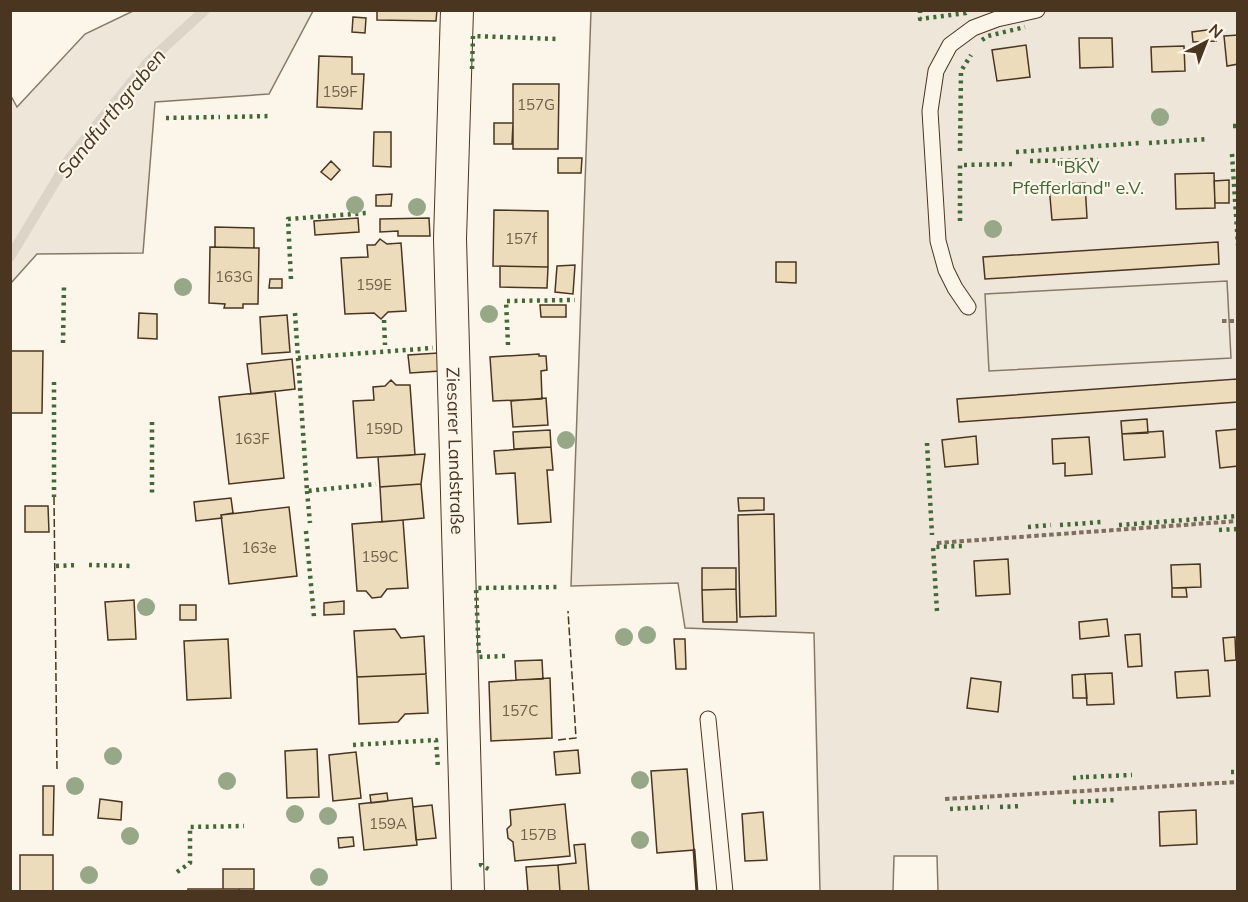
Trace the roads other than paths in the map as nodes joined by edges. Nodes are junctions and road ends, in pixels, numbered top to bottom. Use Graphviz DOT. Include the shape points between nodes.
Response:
graph roads {
  1 [pos="457,10"];
  2 [pos="1036,10"];
  3 [pos="968,307"];
  4 [pos="708,719"];
  5 [pos="468,891"];
  6 [pos="724,891"];
  1 -- 5 [label="street, Ziesarer Landstraße" via="450,240"];
  2 -- 3 [label="lane" via="973,28 950,45 936,71 930,111 938,241 946,270"];
  4 -- 6 [label="lane"];
}
